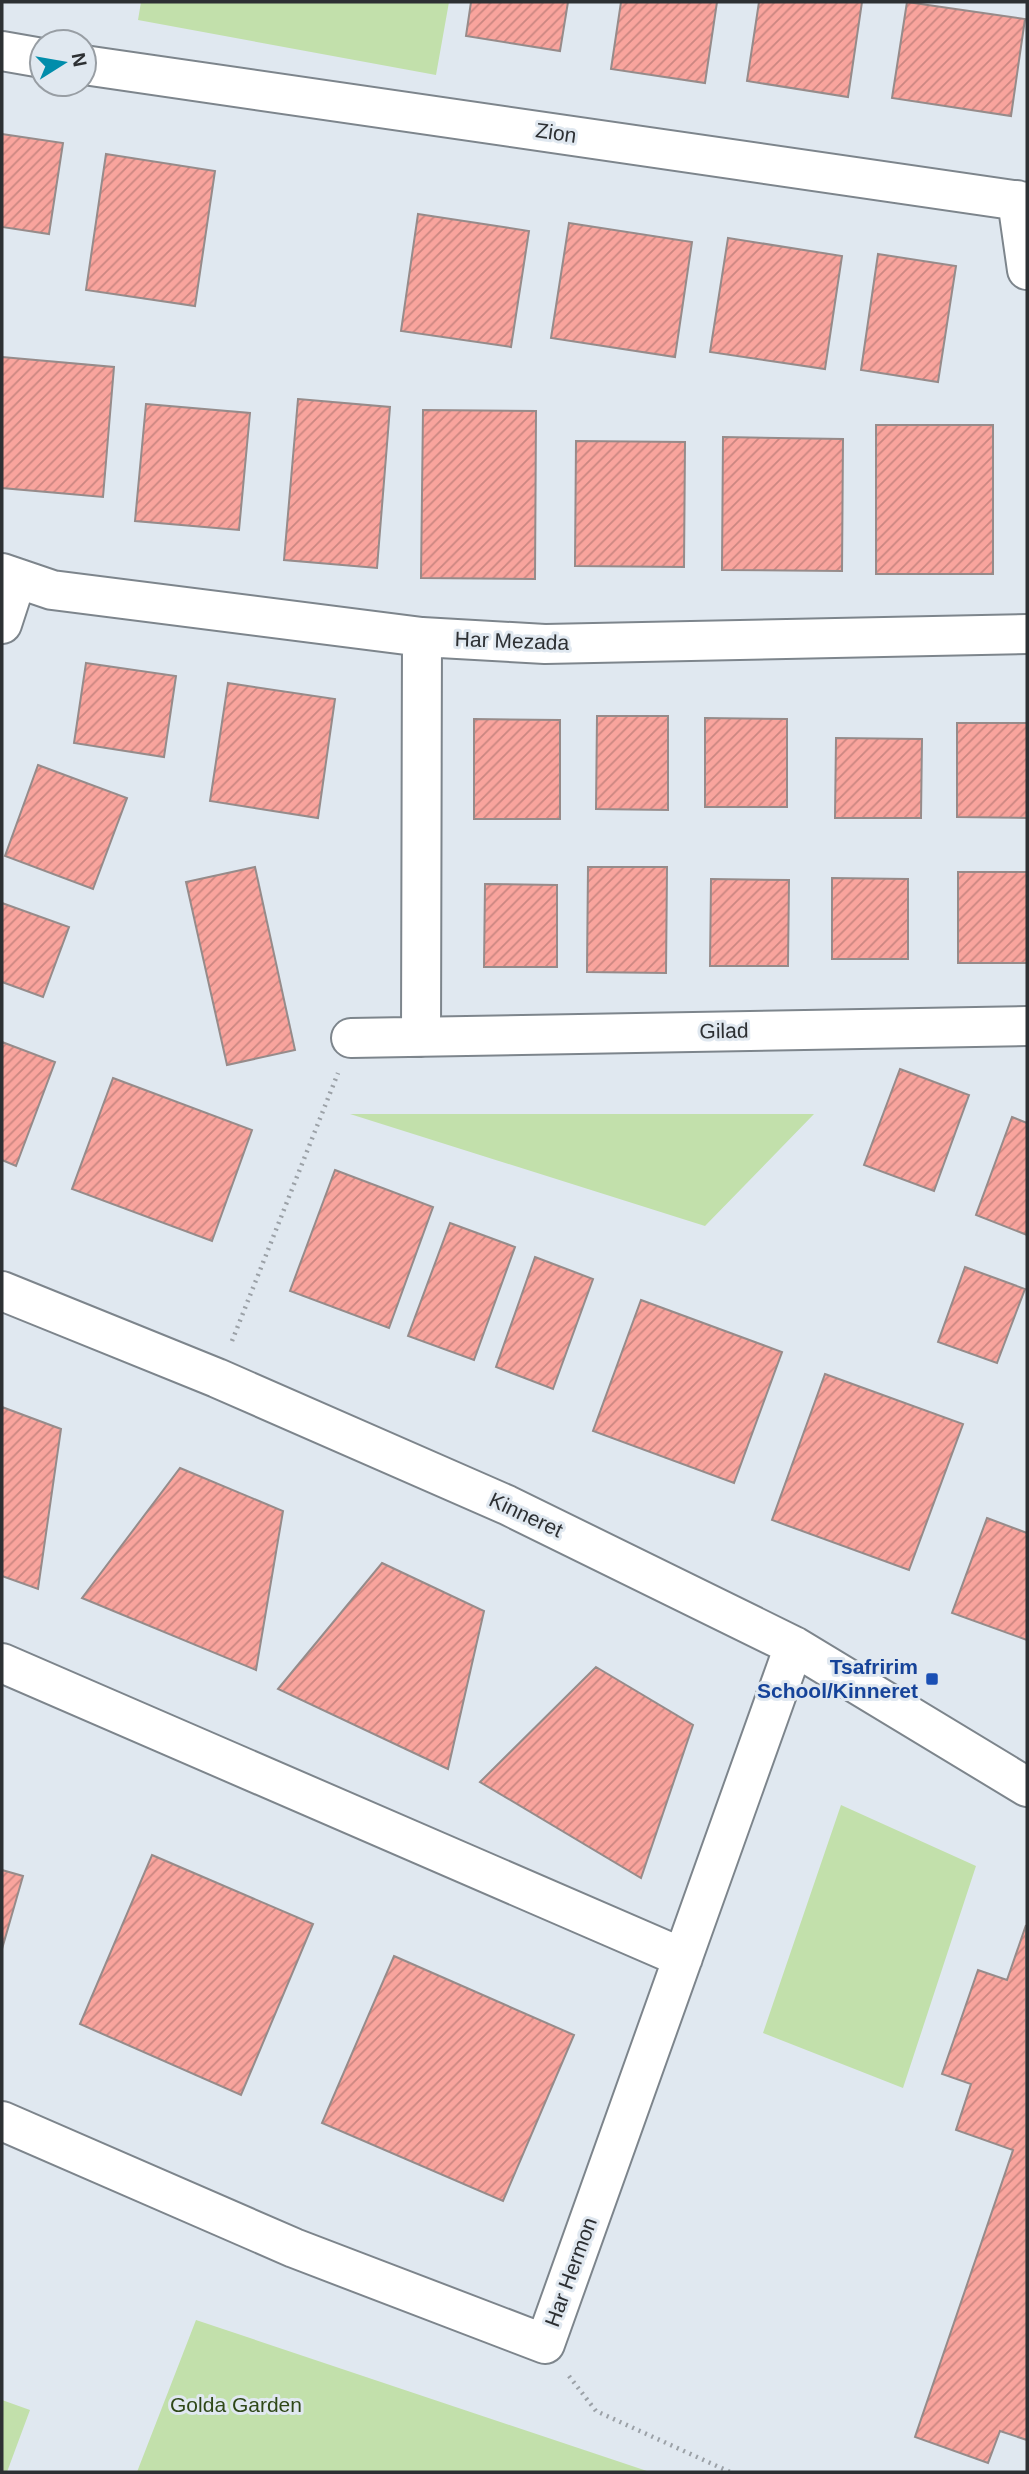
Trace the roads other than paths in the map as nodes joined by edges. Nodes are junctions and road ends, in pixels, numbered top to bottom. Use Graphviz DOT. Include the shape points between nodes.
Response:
graph roads {
  1 [pos="2,51"];
  2 [pos="28,56"];
  3 [pos="98,67"];
  4 [pos="1022,201"];
  5 [pos="1027,270"];
  6 [pos="10,575"];
  7 [pos="2,624"];
  8 [pos="1027,634"];
  9 [pos="422,637"];
  10 [pos="1027,1026"];
  11 [pos="421,1037"];
  12 [pos="351,1038"];
  13 [pos="2,1291"];
  14 [pos="794,1646"];
  15 [pos="2,1662"];
  16 [pos="1027,1787"];
  17 [pos="683,1958"];
  18 [pos="2,2121"];
  1 -- 2 [label="street"];
  3 -- 4 [label="street, Zion"];
  4 -- 5 [label="street"];
  6 -- 7 [label="street"];
  6 -- 9 [label="street, Har Mezada" via="52,590"];
  8 -- 9 [label="street, Har Mezada" via="545,644"];
  9 -- 11 [label="street"];
  10 -- 11 [label="street, Gilad"];
  11 -- 12 [label="street, Gilad"];
  13 -- 14 [label="street, Kinneret" via="217,1378 507,1505"];
  14 -- 16 [label="street, Kinneret"];
  14 -- 17 [label="street, Har Hermon"];
  15 -- 17 [label="street"];
  17 -- 18 [label="street, Har Hermon" via="545,2344 294,2248"];
}
